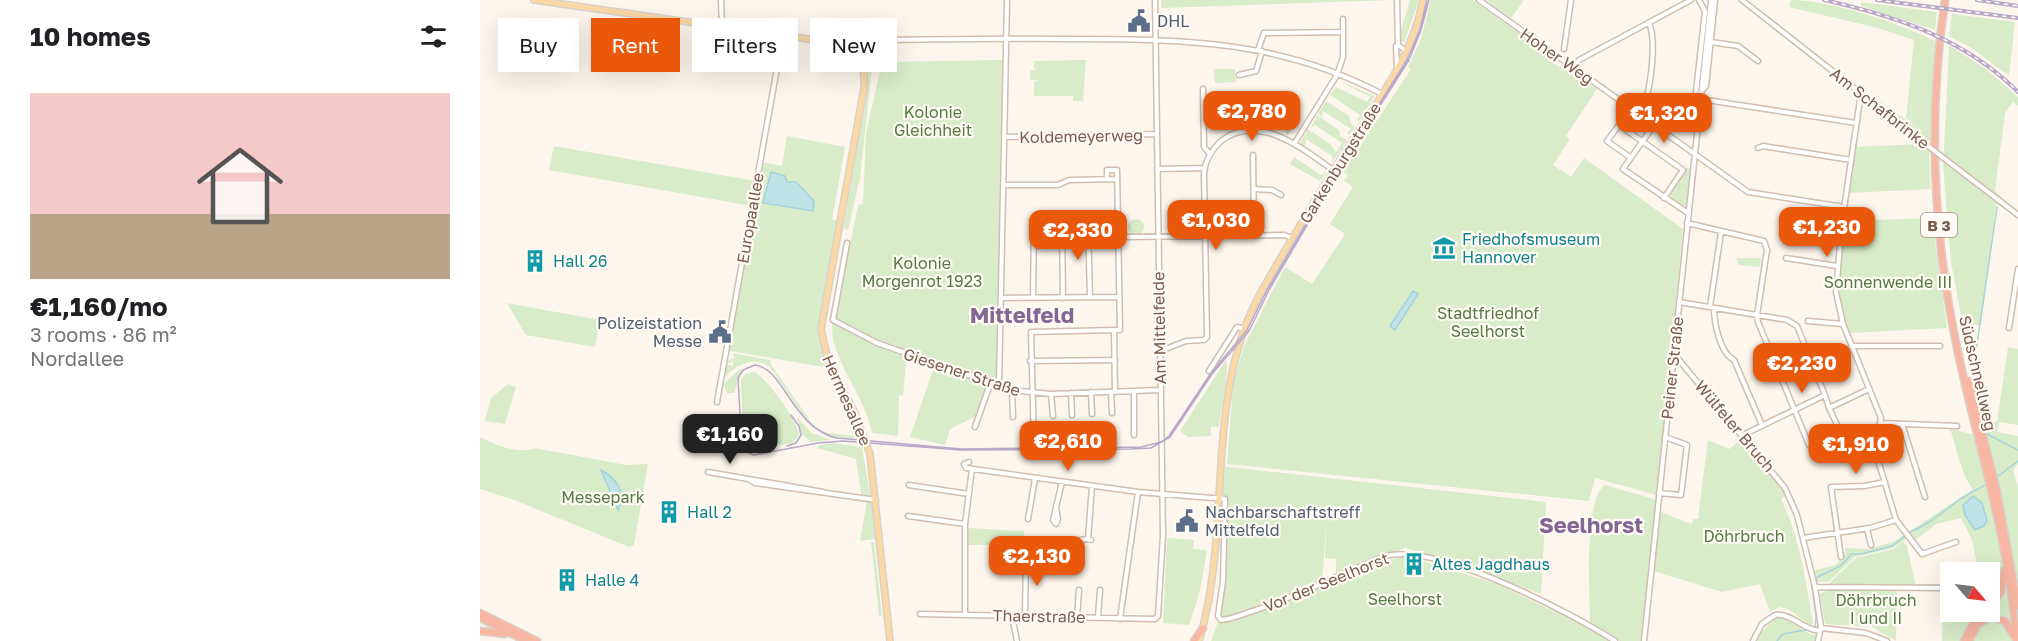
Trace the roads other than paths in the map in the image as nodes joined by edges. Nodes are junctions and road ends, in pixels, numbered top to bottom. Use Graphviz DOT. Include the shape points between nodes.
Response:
graph roads {
  1 [pos="534,0"];
  2 [pos="721,0"];
  3 [pos="1006,0"];
  4 [pos="1155,0"];
  5 [pos="1397,0"];
  6 [pos="1424,0"];
  7 [pos="1479,0"];
  8 [pos="1570,0"];
  9 [pos="1690,0"];
  10 [pos="1699,0"];
  11 [pos="1713,0"];
  12 [pos="1742,0"];
  13 [pos="1947,0"];
  14 [pos="576,3"];
  15 [pos="722,18"];
  16 [pos="1343,19"];
  17 [pos="692,22"];
  18 [pos="1649,23"];
  19 [pos="1341,32"];
  20 [pos="1155,38"];
  21 [pos="1006,39"];
  22 [pos="1398,39"];
  23 [pos="897,40"];
  24 [pos="1711,42"];
  25 [pos="1564,49"];
  26 [pos="1260,50"];
  27 [pos="1408,50"];
  28 [pos="1758,61"];
  29 [pos="1573,67"];
  30 [pos="1397,71"];
  31 [pos="776,72"];
  32 [pos="862,72"];
  33 [pos="1239,75"];
  34 [pos="1337,75"];
  35 [pos="1203,89"];
  36 [pos="1382,94"];
  37 [pos="1701,95"];
  38 [pos="1864,95"];
  39 [pos="1639,114"];
  40 [pos="1857,123"];
  41 [pos="1654,125"];
  42 [pos="1156,134"];
  43 [pos="1005,137"];
  44 [pos="1642,142"];
  45 [pos="1294,144"];
  46 [pos="1758,148"];
  47 [pos="1210,154"];
  48 [pos="1694,154"];
  49 [pos="1253,155"];
  50 [pos="1631,158"];
  51 [pos="1851,160"];
  52 [pos="1205,168"];
  53 [pos="1157,169"];
  54 [pos="1333,170"];
  55 [pos="1107,179"];
  56 [pos="1117,179"];
  57 [pos="1004,185"];
  58 [pos="1254,189"];
  59 [pos="1281,195"];
  60 [pos="1664,198"];
  61 [pos="1844,207"];
  62 [pos="1688,213"];
  63 [pos="2018,215"];
  64 [pos="1687,223"];
  65 [pos="1088,224"];
  66 [pos="1118,224"];
  67 [pos="1062,225"];
  68 [pos="1721,232"];
  69 [pos="1254,235"];
  70 [pos="1205,236"];
  71 [pos="1120,237"];
  72 [pos="1157,237"];
  73 [pos="1293,238"];
  74 [pos="847,243"];
  75 [pos="1786,258"];
  76 [pos="1837,266"];
  77 [pos="2018,268"];
  78 [pos="1090,297"];
  79 [pos="1119,297"];
  80 [pos="1001,298"];
  81 [pos="1033,298"];
  82 [pos="1063,298"];
  83 [pos="1679,302"];
  84 [pos="1712,308"];
  85 [pos="1757,315"];
  86 [pos="1808,321"];
  87 [pos="1843,324"];
  88 [pos="2009,328"];
  89 [pos="1245,329"];
  90 [pos="1114,330"];
  91 [pos="1851,346"];
  92 [pos="1940,346"];
  93 [pos="1160,351"];
  94 [pos="1674,353"];
  95 [pos="1114,360"];
  96 [pos="1030,362"];
  97 [pos="1209,371"];
  98 [pos="990,384"];
  99 [pos="999,386"];
  100 [pos="1869,388"];
  101 [pos="1012,390"];
  102 [pos="1160,390"];
  103 [pos="1134,391"];
  104 [pos="1091,392"];
  105 [pos="1113,392"];
  106 [pos="1071,393"];
  107 [pos="1031,394"];
  108 [pos="1051,394"];
  109 [pos="1825,395"];
  110 [pos="717,402"];
  111 [pos="1829,408"];
  112 [pos="1793,411"];
  113 [pos="1112,413"];
  114 [pos="1092,414"];
  115 [pos="1072,415"];
  116 [pos="1053,416"];
  117 [pos="1013,417"];
  118 [pos="1881,423"];
  119 [pos="1902,424"];
  120 [pos="1762,425"];
  121 [pos="1957,426"];
  122 [pos="975,427"];
  123 [pos="1134,435"];
  124 [pos="1743,435"];
  125 [pos="1665,437"];
  126 [pos="1034,444"];
  127 [pos="1809,445"];
  128 [pos="1851,454"];
  129 [pos="708,472"];
  130 [pos="1035,479"];
  131 [pos="1062,482"];
  132 [pos="1885,482"];
  133 [pos="909,485"];
  134 [pos="1092,486"];
  135 [pos="1138,492"];
  136 [pos="1659,493"];
  137 [pos="969,494"];
  138 [pos="1162,494"];
  139 [pos="1925,497"];
  140 [pos="1219,498"];
  141 [pos="877,500"];
  142 [pos="1056,508"];
  143 [pos="908,516"];
  144 [pos="1028,519"];
  145 [pos="1896,520"];
  146 [pos="965,524"];
  147 [pos="1867,529"];
  148 [pos="1838,531"];
  149 [pos="1803,538"];
  150 [pos="1080,540"];
  151 [pos="1956,542"];
  152 [pos="1871,545"];
  153 [pos="2007,555"];
  154 [pos="1026,557"];
  155 [pos="1841,557"];
  156 [pos="2018,577"];
  157 [pos="1813,583"];
  158 [pos="1940,588"];
  159 [pos="1079,590"];
  160 [pos="1100,590"];
  161 [pos="2000,591"];
  162 [pos="2018,606"];
  163 [pos="480,613"];
  164 [pos="920,614"];
  165 [pos="966,614"];
  166 [pos="1012,616"];
  167 [pos="1025,616"];
  168 [pos="1098,617"];
  169 [pos="480,618"];
  170 [pos="1077,618"];
  171 [pos="1120,619"];
  172 [pos="1157,619"];
  173 [pos="1974,622"];
  174 [pos="1203,628"];
  175 [pos="1818,630"];
  176 [pos="480,631"];
  177 [pos="525,640"];
  178 [pos="537,641"];
  179 [pos="890,641"];
  180 [pos="1017,641"];
  181 [pos="1194,641"];
  182 [pos="1199,641"];
  183 [pos="1615,641"];
  184 [pos="1644,641"];
  185 [pos="1753,641"];
  186 [pos="1818,641"];
  187 [pos="1887,641"];
  188 [pos="1964,641"];
  189 [pos="1969,641"];
  190 [pos="2015,641"];
  1 -- 14 [label="main road"];
  2 -- 15 [label="street"];
  3 -- 21 [label="street"];
  4 -- 20 [label="street, Am Mittelfelde"];
  5 -- 22 [label="street"];
  6 -- 27 [label="main road, Garkenburgstraße"];
  7 -- 29 [label="street, Hoher Weg"];
  8 -- 25 [label="street"];
  9 -- 18 [label="street"];
  10 -- 37 [label="street, Peiner Straße" via="1705,11 1696,92"];
  11 -- 24 [label="street, Peiner Straße"];
  11 -- 37 [label="street, Peiner Straße"];
  12 -- 38 [label="street, Am Schafbrinke"];
  13 -- 153 [label="highway, Südschnellweg / B 3" via="1939,112 1940,200 1955,320"];
  14 -- 17 [label="main road"];
  16 -- 19 [label="street"];
  18 -- 29 [label="street" via="1579,60"];
  18 -- 39 [label="street" via="1653,35 1648,93"];
  19 -- 26 [label="street" via="1264,33"];
  19 -- 34 [label="street" via="1343,57"];
  20 -- 21 [label="street"];
  20 -- 26 [label="street"];
  20 -- 42 [label="street, Am Mittelfelde"];
  21 -- 23 [label="street"];
  21 -- 43 [label="street"];
  22 -- 27 [label="street" via="1398,47"];
  22 -- 30 [label="street"];
  24 -- 28 [label="street" via="1738,46"];
  24 -- 37 [label="street, Peiner Straße" via="1706,86"];
  26 -- 33 [label="street" via="1256,71"];
  26 -- 34 [label="street"];
  27 -- 30 [label="main road, Garkenburgstraße"];
  29 -- 39 [label="street, Hoher Weg"];
  30 -- 36 [label="main road, Garkenburgstraße"];
  31 -- 110 [label="street, Europaallee"];
  32 -- 141 [label="main road, Hermesallee" via="865,80 822,329 829,365 864,433"];
  34 -- 36 [label="street"];
  34 -- 45 [label="street"];
  35 -- 47 [label="street" via="1204,147"];
  36 -- 54 [label="main road, Garkenburgstraße"];
  37 -- 40 [label="street"];
  37 -- 48 [label="street, Peiner Straße"];
  38 -- 40 [label="street"];
  38 -- 63 [label="street, Am Schafbrinke, bridge"];
  39 -- 41 [label="street, Hoher Weg"];
  40 -- 51 [label="street"];
  41 -- 44 [label="street"];
  41 -- 48 [label="street, Hoher Weg"];
  42 -- 43 [label="street, Koldemeyerweg"];
  42 -- 53 [label="street, Am Mittelfelde"];
  43 -- 57 [label="street"];
  44 -- 50 [label="street"];
  44 -- 50 [label="street" via="1619,125 1607,141"];
  44 -- 60 [label="street" via="1683,170"];
  45 -- 47 [label="street" via="1270,132 1245,131 1227,137"];
  45 -- 54 [label="street"];
  46 -- 51 [label="street"];
  47 -- 52 [label="street"];
  48 -- 61 [label="street, Hoher Weg" via="1748,192"];
  48 -- 62 [label="street, Peiner Straße"];
  49 -- 58 [label="street"];
  50 -- 60 [label="street" via="1623,169"];
  51 -- 61 [label="street"];
  52 -- 53 [label="street"];
  52 -- 70 [label="street"];
  53 -- 72 [label="street, Am Mittelfelde"];
  54 -- 73 [label="main road, Garkenburgstraße"];
  55 -- 56 [label="street"];
  55 -- 56 [label="street" via="1107,170 1117,170"];
  55 -- 57 [label="street" via="1069,180 1058,185"];
  56 -- 66 [label="street"];
  57 -- 80 [label="street"];
  58 -- 59 [label="street"];
  58 -- 69 [label="street"];
  60 -- 62 [label="street"];
  61 -- 76 [label="street"];
  62 -- 64 [label="street, Peiner Straße"];
  64 -- 68 [label="street"];
  64 -- 83 [label="street, Peiner Straße"];
  65 -- 66 [label="street"];
  65 -- 67 [label="street"];
  65 -- 78 [label="street"];
  66 -- 71 [label="street"];
  67 -- 81 [label="street" via="1034,225"];
  67 -- 82 [label="street"];
  68 -- 84 [label="street"];
  68 -- 85 [label="street" via="1761,239 1766,245"];
  69 -- 70 [label="street"];
  69 -- 73 [label="street"];
  70 -- 72 [label="street"];
  70 -- 93 [label="street" via="1206,339 1186,341"];
  71 -- 72 [label="street"];
  71 -- 79 [label="street"];
  72 -- 93 [label="street, Am Mittelfelde"];
  73 -- 89 [label="main road, Garkenburgstraße"];
  74 -- 98 [label="street, Giesener Straße" via="833,320 877,343"];
  75 -- 76 [label="street"];
  76 -- 87 [label="street" via="1836,292"];
  77 -- 88 [label="street"];
  78 -- 79 [label="street"];
  78 -- 82 [label="street"];
  79 -- 90 [label="street" via="1120,330"];
  80 -- 81 [label="street"];
  80 -- 99 [label="street"];
  81 -- 82 [label="street"];
  83 -- 84 [label="street"];
  83 -- 94 [label="street, Peiner Straße"];
  84 -- 85 [label="street"];
  84 -- 120 [label="street" via="1728,357 1734,360"];
  85 -- 109 [label="street" via="1787,320 1797,326"];
  85 -- 112 [label="street"];
  86 -- 87 [label="street"];
  87 -- 91 [label="street"];
  89 -- 97 [label="street" via="1237,327"];
  89 -- 140 [label="main road, Garkenburgstraße" via="1228,392"];
  90 -- 95 [label="street"];
  90 -- 96 [label="street" via="1031,332"];
  91 -- 92 [label="street"];
  91 -- 100 [label="street"];
  93 -- 102 [label="street, Am Mittelfelde"];
  94 -- 124 [label="street, Wülfeler Bruch"];
  94 -- 125 [label="street, Peiner Straße"];
  95 -- 96 [label="street"];
  95 -- 105 [label="street"];
  96 -- 107 [label="street"];
  98 -- 99 [label="street, Giesener Straße"];
  98 -- 122 [label="street"];
  99 -- 101 [label="street, Giesener Straße"];
  100 -- 111 [label="street"];
  100 -- 118 [label="street"];
  101 -- 107 [label="street, Giesener Straße"];
  101 -- 117 [label="street"];
  102 -- 103 [label="street, Giesener Straße"];
  102 -- 138 [label="street, Am Mittelfelde"];
  103 -- 105 [label="street, Giesener Straße"];
  103 -- 123 [label="street"];
  104 -- 105 [label="street, Giesener Straße"];
  104 -- 106 [label="street, Giesener Straße"];
  104 -- 114 [label="street"];
  105 -- 113 [label="street"];
  106 -- 108 [label="street, Giesener Straße"];
  106 -- 115 [label="street"];
  107 -- 108 [label="street, Giesener Straße"];
  107 -- 126 [label="street"];
  108 -- 116 [label="street"];
  109 -- 111 [label="street"];
  109 -- 112 [label="street"];
  111 -- 128 [label="street"];
  112 -- 120 [label="street"];
  112 -- 127 [label="street"];
  118 -- 119 [label="street"];
  118 -- 132 [label="street" via="1875,446"];
  119 -- 121 [label="street"];
  119 -- 139 [label="street"];
  120 -- 124 [label="street"];
  124 -- 149 [label="street, Wülfeler Bruch" via="1785,488"];
  125 -- 136 [label="street, Peiner Straße"];
  125 -- 136 [label="street" via="1687,445 1681,495"];
  129 -- 141 [label="street" via="755,483"];
  130 -- 131 [label="street"];
  130 -- 137 [label="street" via="972,469"];
  130 -- 144 [label="street"];
  131 -- 134 [label="street"];
  131 -- 142 [label="street"];
  132 -- 145 [label="street"];
  132 -- 148 [label="street" via="1831,487"];
  133 -- 137 [label="street"];
  134 -- 135 [label="street"];
  134 -- 150 [label="street" via="1090,540"];
  135 -- 138 [label="street"];
  135 -- 171 [label="street"];
  136 -- 184 [label="street, Peiner Straße"];
  137 -- 146 [label="street"];
  138 -- 140 [label="street"];
  138 -- 172 [label="street, Am Mittelfelde"];
  140 -- 174 [label="main road, Garkenburgstraße" via="1214,573"];
  140 -- 183 [label="street, Vor der Seelhorst" via="1227,503 1219,619 1271,605 1382,558 1405,553 1506,583"];
  141 -- 179 [label="main road, Hermesallee"];
  143 -- 146 [label="street"];
  145 -- 147 [label="street"];
  145 -- 151 [label="street" via="1922,554"];
  146 -- 165 [label="street"];
  147 -- 148 [label="street"];
  147 -- 152 [label="street"];
  148 -- 149 [label="street"];
  148 -- 155 [label="street"];
  149 -- 157 [label="street, Wülfeler Bruch"];
  153 -- 156 [label="highway, B 3"];
  153 -- 161 [label="highway"];
  153 -- 162 [label="highway, Südschnellweg"];
  153 -- 190 [label="highway, Südschnellweg / B 3"];
  154 -- 167 [label="street"];
  157 -- 158 [label="street"];
  157 -- 175 [label="street, Wülfeler Bruch"];
  159 -- 170 [label="street"];
  160 -- 168 [label="street"];
  163 -- 178 [label="highway"];
  164 -- 165 [label="street, Thaerstraße"];
  165 -- 166 [label="street, Thaerstraße"];
  166 -- 167 [label="street, Thaerstraße"];
  166 -- 180 [label="street"];
  167 -- 170 [label="street, Thaerstraße"];
  168 -- 170 [label="street, Thaerstraße"];
  168 -- 171 [label="street, Thaerstraße"];
  169 -- 177 [label="highway"];
  171 -- 172 [label="street, Thaerstraße"];
  173 -- 188 [label="highway"];
  174 -- 181 [label="highway"];
  174 -- 182 [label="main road, Garkenburgstraße"];
  175 -- 185 [label="street" via="1788,616 1775,615 1762,624"];
  175 -- 186 [label="street, Wülfeler Bruch"];
  175 -- 187 [label="street" via="1866,633"];
  176 -- 177 [label="highway"];
  189 -- 190 [label="highway" via="1978,624 1994,617 2007,624"];
}
